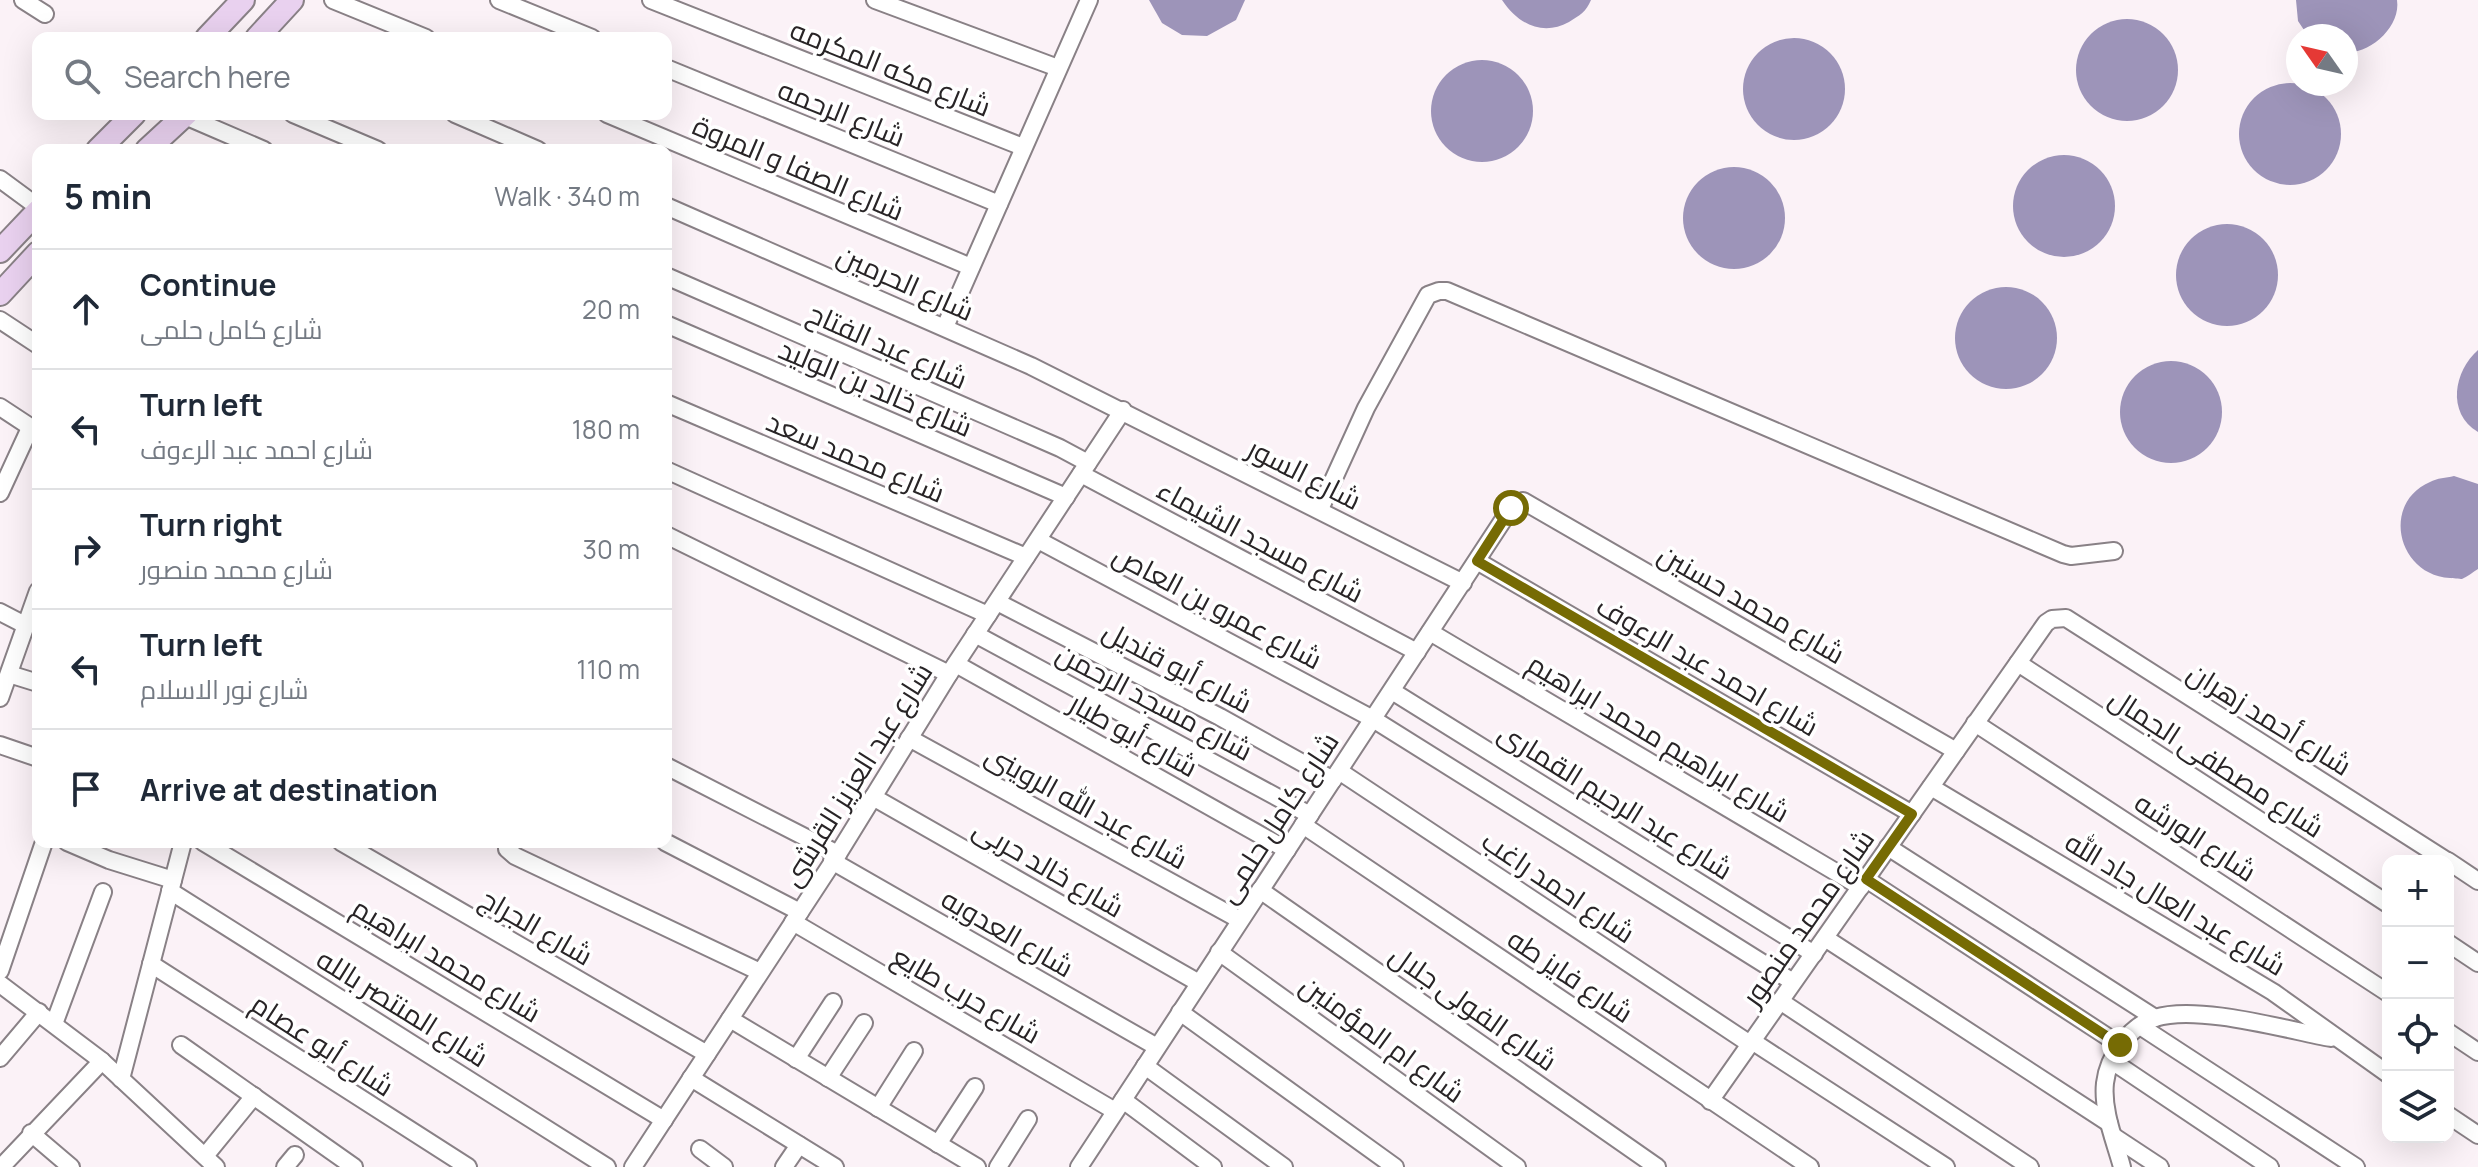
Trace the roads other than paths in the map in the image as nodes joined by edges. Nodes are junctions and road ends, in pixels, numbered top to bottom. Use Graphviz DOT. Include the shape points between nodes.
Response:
graph roads {
  1 [pos="23,0"];
  2 [pos="292,0"];
  3 [pos="333,0"];
  4 [pos="499,0"];
  5 [pos="651,0"];
  6 [pos="875,0"];
  7 [pos="1089,0"];
  8 [pos="235,2"];
  9 [pos="45,14"];
  10 [pos="212,32"];
  11 [pos="269,32"];
  12 [pos="411,32"];
  13 [pos="577,32"];
  14 [pos="1058,68"];
  15 [pos="672,70"];
  16 [pos="128,120"];
  17 [pos="180,120"];
  18 [pos="196,120"];
  19 [pos="307,120"];
  20 [pos="469,120"];
  21 [pos="621,120"];
  22 [pos="104,144"];
  23 [pos="154,144"];
  24 [pos="250,144"];
  25 [pos="364,144"];
  26 [pos="524,144"];
  27 [pos="1023,147"];
  28 [pos="0,179"];
  29 [pos="32,204"];
  30 [pos="999,204"];
  31 [pos="672,209"];
  32 [pos="32,216"];
  33 [pos="0,251"];
  34 [pos="32,259"];
  35 [pos="971,267"];
  36 [pos="672,279"];
  37 [pos="0,294"];
  38 [pos="0,320"];
  39 [pos="672,327"];
  40 [pos="945,327"];
  41 [pos="32,341"];
  42 [pos="672,406"];
  43 [pos="0,407"];
  44 [pos="1123,410"];
  45 [pos="32,429"];
  46 [pos="32,434"];
  47 [pos="1085,468"];
  48 [pos="672,473"];
  49 [pos="0,493"];
  50 [pos="1066,497"];
  51 [pos="1523,501"];
  52 [pos="1320,509"];
  53 [pos="672,538"];
  54 [pos="1038,540"];
  55 [pos="2114,551"];
  56 [pos="1026,557"];
  57 [pos="1477,561"];
  58 [pos="1463,583"];
  59 [pos="993,608"];
  60 [pos="32,610"];
  61 [pos="0,612"];
  62 [pos="2066,618"];
  63 [pos="25,625"];
  64 [pos="1430,632"];
  65 [pos="975,634"];
  66 [pos="1417,652"];
  67 [pos="2018,663"];
  68 [pos="953,669"];
  69 [pos="32,683"];
  70 [pos="3,685"];
  71 [pos="1392,691"];
  72 [pos="1373,719"];
  73 [pos="1975,723"];
  74 [pos="909,738"];
  75 [pos="0,745"];
  76 [pos="1956,751"];
  77 [pos="32,756"];
  78 [pos="672,769"];
  79 [pos="1336,775"];
  80 [pos="1931,787"];
  81 [pos="873,797"];
  82 [pos="1912,814"];
  83 [pos="1306,820"];
  84 [pos="672,846"];
  85 [pos="1888,847"];
  86 [pos="42,848"];
  87 [pos="81,848"];
  88 [pos="182,848"];
  89 [pos="213,848"];
  90 [pos="351,848"];
  91 [pos="509,848"];
  92 [pos="1287,850"];
  93 [pos="2439,855"];
  94 [pos="835,858"];
  95 [pos="2454,865"];
  96 [pos="2478,881"];
  97 [pos="1863,883"];
  98 [pos="172,886"];
  99 [pos="1260,890"];
  100 [pos="103,892"];
  101 [pos="2382,900"];
  102 [pos="796,917"];
  103 [pos="1240,920"];
  104 [pos="1825,938"];
  105 [pos="2454,947"];
  106 [pos="1219,952"];
  107 [pos="1814,954"];
  108 [pos="2478,963"];
  109 [pos="151,964"];
  110 [pos="0,971"];
  111 [pos="760,972"];
  112 [pos="1793,982"];
  113 [pos="1199,983"];
  114 [pos="0,984"];
  115 [pos="2382,989"];
  116 [pos="1780,1001"];
  117 [pos="833,1002"];
  118 [pos="39,1012"];
  119 [pos="1180,1012"];
  120 [pos="2155,1018"];
  121 [pos="730,1019"];
  122 [pos="864,1023"];
  123 [pos="54,1024"];
  124 [pos="2140,1026"];
  125 [pos="2454,1036"];
  126 [pos="2336,1039"];
  127 [pos="1751,1042"];
  128 [pos="181,1045"];
  129 [pos="2120,1045"];
  130 [pos="1157,1047"];
  131 [pos="914,1051"];
  132 [pos="2478,1052"];
  133 [pos="707,1054"];
  134 [pos="0,1058"];
  135 [pos="796,1059"];
  136 [pos="102,1061"];
  137 [pos="2112,1061"];
  138 [pos="1145,1066"];
  139 [pos="2384,1071"];
  140 [pos="691,1078"];
  141 [pos="828,1078"];
  142 [pos="121,1079"];
  143 [pos="975,1087"];
  144 [pos="254,1096"];
  145 [pos="1710,1101"];
  146 [pos="1119,1105"];
  147 [pos="878,1108"];
  148 [pos="1028,1119"];
  149 [pos="2454,1119"];
  150 [pos="664,1120"];
  151 [pos="2111,1129"];
  152 [pos="31,1133"];
  153 [pos="2478,1135"];
  154 [pos="938,1144"];
  155 [pos="799,1145"];
  156 [pos="700,1149"];
  157 [pos="211,1161"];
  158 [pos="5,1163"];
  159 [pos="1084,1165"];
  160 [pos="71,1167"];
  161 [pos="354,1167"];
  162 [pos="468,1167"];
  163 [pos="607,1167"];
  164 [pos="633,1167"];
  165 [pos="724,1167"];
  166 [pos="784,1167"];
  167 [pos="835,1167"];
  168 [pos="977,1167"];
  169 [pos="998,1167"];
  170 [pos="1213,1167"];
  171 [pos="1284,1167"];
  172 [pos="1395,1167"];
  173 [pos="1517,1167"];
  174 [pos="1657,1167"];
  175 [pos="1810,1167"];
  176 [pos="1946,1167"];
  177 [pos="2030,1167"];
  178 [pos="2122,1167"];
  179 [pos="2160,1167"];
  180 [pos="2270,1167"];
  181 [pos="2356,1167"];
  1 -- 9 [label="street"];
  2 -- 11 [label="street"];
  3 -- 12 [label="street"];
  4 -- 13 [label="street"];
  5 -- 27 [label="street, شارع مكه المكرمه"];
  6 -- 14 [label="street"];
  7 -- 14 [label="street"];
  8 -- 10 [label="street"];
  14 -- 27 [label="street"];
  15 -- 30 [label="street, شارع الرحمه"];
  16 -- 22 [label="street"];
  17 -- 23 [label="street"];
  18 -- 24 [label="street"];
  19 -- 25 [label="street"];
  20 -- 26 [label="street"];
  21 -- 35 [label="street, شارع الصفا و المروة"];
  27 -- 30 [label="street"];
  28 -- 29 [label="street"];
  30 -- 35 [label="street"];
  31 -- 40 [label="street, شارع الحرمين"];
  32 -- 33 [label="street"];
  34 -- 37 [label="street"];
  35 -- 40 [label="street"];
  36 -- 47 [label="street, شارع عبد الفتاح" via="1048,443"];
  38 -- 41 [label="street"];
  39 -- 50 [label="street, شارع خالد بن الوليد"];
  40 -- 44 [label="street, شارع الحرمين"];
  42 -- 56 [label="street, شارع محمد سعد"];
  43 -- 45 [label="street"];
  44 -- 47 [label="street, شارع عبد العزيز القرشى"];
  44 -- 52 [label="street, شارع السور"];
  46 -- 49 [label="street"];
  47 -- 50 [label="street, شارع عبد العزيز القرشى"];
  47 -- 66 [label="street, شارع مسجد الشيماء"];
  48 -- 59 [label="street, شارع أبو قنديل"];
  50 -- 54 [label="street, شارع عبد العزيز القرشى"];
  51 -- 57 [label="street, شارع كامل حلمى" via="1511,508"];
  51 -- 76 [label="street, شارع محمد حسنين"];
  52 -- 55 [label="street" via="1366,408 1428,295 1447,291 2063,554"];
  52 -- 58 [label="street, شارع السور"];
  53 -- 68 [label="street, شارع أبو طيار"];
  54 -- 56 [label="street, شارع عبد العزيز القرشى"];
  54 -- 72 [label="street, شارع عمرو بن العاص"];
  56 -- 59 [label="street, شارع عبد العزيز القرشى"];
  57 -- 58 [label="street, شارع كامل حلمى"];
  57 -- 82 [label="street, شارع احمد عبد الرءوف"];
  58 -- 64 [label="street, شارع كامل حلمى"];
  59 -- 65 [label="street, شارع عبد العزيز القرشى"];
  59 -- 79 [label="street, شارع أبو قنديل"];
  60 -- 63 [label="street"];
  61 -- 63 [label="street"];
  62 -- 67 [label="street, شارع محمد منصور" via="2046,623"];
  62 -- 93 [label="street, شارع أحمد زهران"];
  63 -- 70 [label="street"];
  64 -- 66 [label="street, شارع كامل حلمى"];
  64 -- 97 [label="street, شارع ابراهيم محمد ابراهيم"];
  65 -- 68 [label="street, شارع عبد العزيز القرشى"];
  65 -- 83 [label="street, شارع مسجد الرحمن"];
  66 -- 71 [label="street, شارع كامل حلمى"];
  67 -- 73 [label="street, شارع محمد منصور"];
  67 -- 101 [label="street, شارع مصطفى الجمال"];
  68 -- 74 [label="street, شارع عبد العزيز القرشى"];
  68 -- 92 [label="street, شارع أبو طيار"];
  69 -- 70 [label="street"];
  71 -- 72 [label="street, شارع كامل حلمى"];
  71 -- 107 [label="street, شارع عبد الرحيم القمارى"];
  72 -- 79 [label="street, شارع كامل حلمى"];
  72 -- 112 [label="street, شارع عمرو بن العاص"];
  73 -- 76 [label="street, شارع محمد منصور"];
  73 -- 115 [label="street, شارع الورشه"];
  74 -- 81 [label="street, شارع عبد العزيز القرشى"];
  74 -- 103 [label="street, شارع عبد الله الروينى"];
  75 -- 77 [label="street"];
  76 -- 80 [label="street, شارع محمد منصور"];
  78 -- 94 [label="street, شارع العدويه"];
  79 -- 83 [label="street, شارع كامل حلمى"];
  79 -- 127 [label="street, شارع احمد راغب"];
  80 -- 82 [label="street, شارع محمد منصور"];
  80 -- 126 [label="street, شارع عبد العال جاد الله" via="2273,992"];
  81 -- 94 [label="street, شارع عبد العزيز القرشى"];
  81 -- 113 [label="street, شارع خالد حربى"];
  82 -- 85 [label="street, شارع محمد منصور"];
  83 -- 92 [label="street, شارع كامل حلمى"];
  83 -- 145 [label="street, شارع فايز طه"];
  84 -- 102 [label="street, شارع حرب طايع"];
  85 -- 97 [label="street, شارع محمد منصور"];
  85 -- 120 [label="street"];
  86 -- 110 [label="street"];
  87 -- 98 [label="street, شارع المنتصر بالله"];
  88 -- 98 [label="street"];
  89 -- 150 [label="street, شارع محمد ابراهيم"];
  90 -- 133 [label="street, شارع الجراج"];
  91 -- 111 [label="street" via="515,856"];
  92 -- 99 [label="street, شارع كامل حلمى"];
  94 -- 102 [label="street, شارع عبد العزيز القرشى"];
  94 -- 130 [label="street, شارع العدويه"];
  95 -- 96 [label="street, شارع أحمد زهران"];
  97 -- 104 [label="street, شارع محمد منصور"];
  97 -- 129 [label="street, شارع ابراهيم محمد ابراهيم"];
  98 -- 109 [label="street"];
  98 -- 163 [label="street, شارع المنتصر بالله"];
  99 -- 103 [label="street, شارع كامل حلمى"];
  99 -- 174 [label="street, شارع الفولى جلال"];
  100 -- 123 [label="street"];
  102 -- 111 [label="street, شارع عبد العزيز القرشى"];
  102 -- 146 [label="street, شارع حرب طايع"];
  103 -- 106 [label="street, شارع كامل حلمى"];
  104 -- 107 [label="street, شارع محمد منصور"];
  104 -- 151 [label="street"];
  105 -- 108 [label="street"];
  106 -- 113 [label="street, شارع كامل حلمى"];
  106 -- 173 [label="street, شارع ام المؤمنين"];
  107 -- 112 [label="street, شارع محمد منصور"];
  109 -- 142 [label="street"];
  109 -- 162 [label="street, شارع أبو عصام"];
  111 -- 121 [label="street, شارع عبد العزيز القرشى"];
  112 -- 116 [label="street, شارع محمد منصور"];
  113 -- 119 [label="street, شارع كامل حلمى"];
  114 -- 118 [label="street"];
  116 -- 127 [label="street, شارع محمد منصور"];
  116 -- 177 [label="street"];
  117 -- 135 [label="street"];
  118 -- 123 [label="street"];
  118 -- 134 [label="street"];
  119 -- 130 [label="street, شارع كامل حلمى"];
  119 -- 172 [label="street"];
  120 -- 124 [label="street"];
  120 -- 126 [label="street" via="2203,1015"];
  121 -- 133 [label="street, شارع عبد العزيز القرشى"];
  121 -- 135 [label="street"];
  122 -- 141 [label="street"];
  123 -- 136 [label="street"];
  124 -- 129 [label="street"];
  124 -- 181 [label="street"];
  125 -- 132 [label="street"];
  126 -- 139 [label="street, شارع عبد العال جاد الله"];
  127 -- 145 [label="street, شارع محمد منصور"];
  127 -- 176 [label="street, شارع احمد راغب"];
  128 -- 144 [label="street"];
  129 -- 137 [label="street"];
  130 -- 138 [label="street, شارع كامل حلمى"];
  131 -- 147 [label="street"];
  133 -- 140 [label="street, شارع عبد العزيز القرشى"];
  135 -- 141 [label="street"];
  136 -- 142 [label="street"];
  136 -- 152 [label="street"];
  137 -- 151 [label="street" via="2105,1082"];
  137 -- 180 [label="street"];
  138 -- 146 [label="street, شارع كامل حلمى"];
  138 -- 171 [label="street"];
  140 -- 150 [label="street, شارع عبد العزيز القرشى"];
  140 -- 155 [label="street"];
  141 -- 147 [label="street"];
  142 -- 157 [label="street"];
  143 -- 154 [label="street"];
  144 -- 157 [label="street"];
  144 -- 161 [label="street"];
  145 -- 175 [label="street, شارع فايز طه"];
  146 -- 159 [label="street, شارع كامل حلمى"];
  146 -- 170 [label="street, شارع حرب طايع"];
  147 -- 154 [label="street"];
  148 -- 169 [label="street"];
  149 -- 153 [label="street"];
  150 -- 164 [label="street, شارع عبد العزيز القرشى"];
  151 -- 178 [label="street"];
  151 -- 179 [label="street"];
  152 -- 158 [label="street"];
  152 -- 160 [label="street"];
  154 -- 168 [label="street"];
  155 -- 166 [label="street"];
  155 -- 167 [label="street"];
  156 -- 165 [label="street"];
}
